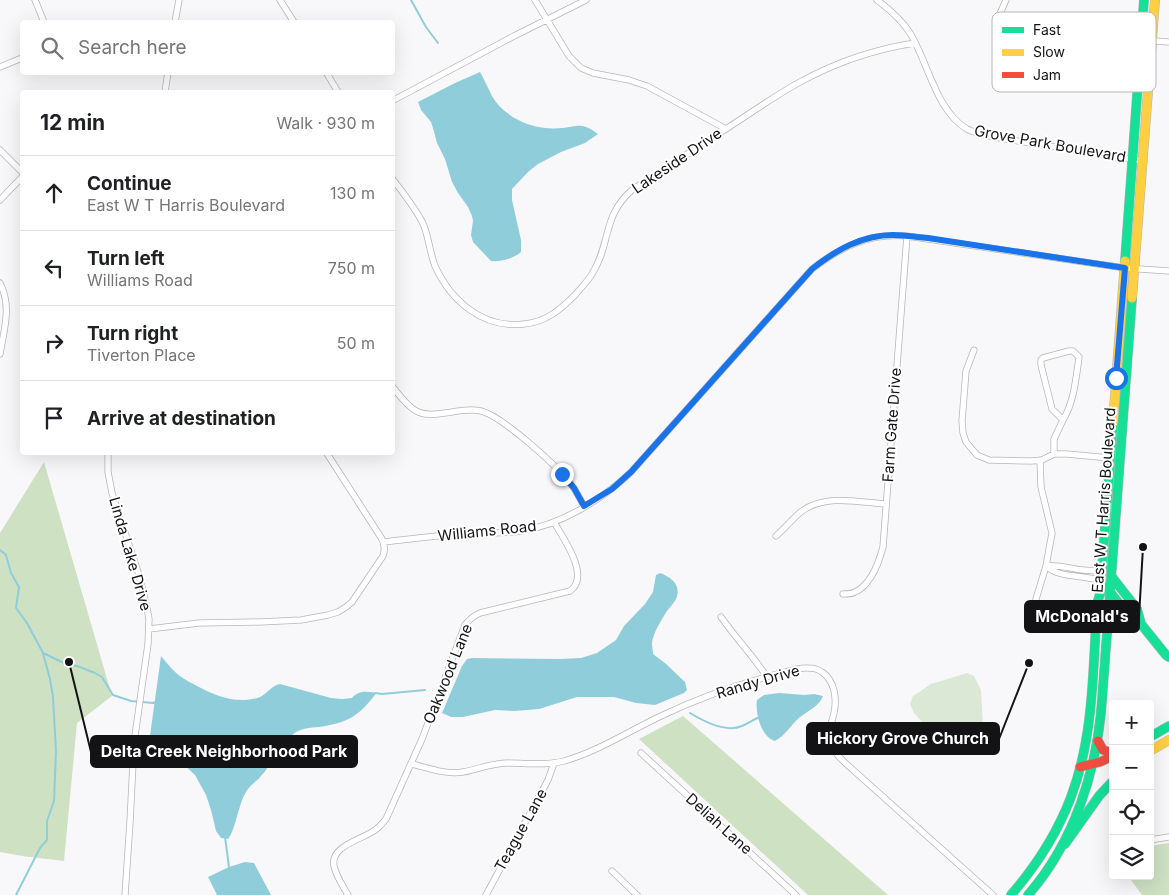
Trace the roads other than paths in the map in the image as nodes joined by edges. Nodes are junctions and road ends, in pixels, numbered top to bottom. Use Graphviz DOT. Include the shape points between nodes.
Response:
graph roads {
  1 [pos="35,0"];
  2 [pos="179,0"];
  3 [pos="280,0"];
  4 [pos="535,0"];
  5 [pos="586,0"];
  6 [pos="877,0"];
  7 [pos="1006,0"];
  8 [pos="1001,12"];
  9 [pos="43,20"];
  10 [pos="175,20"];
  11 [pos="293,20"];
  12 [pos="547,20"];
  13 [pos="1156,40"];
  14 [pos="915,42"];
  15 [pos="1169,42"];
  16 [pos="20,59"];
  17 [pos="0,67"];
  18 [pos="167,75"];
  19 [pos="328,75"];
  20 [pos="164,90"];
  21 [pos="337,90"];
  22 [pos="1138,92"];
  23 [pos="1148,92"];
  24 [pos="395,99"];
  25 [pos="726,129"];
  26 [pos="0,150"];
  27 [pos="1133,159"];
  28 [pos="1143,161"];
  29 [pos="20,170"];
  30 [pos="20,179"];
  31 [pos="395,182"];
  32 [pos="0,200"];
  33 [pos="907,236"];
  34 [pos="1125,268"];
  35 [pos="1135,269"];
  36 [pos="1169,271"];
  37 [pos="0,283"];
  38 [pos="974,350"];
  39 [pos="0,354"];
  40 [pos="395,390"];
  41 [pos="1063,420"];
  42 [pos="1054,454"];
  43 [pos="108,455"];
  44 [pos="328,455"];
  45 [pos="1110,458"];
  46 [pos="1040,460"];
  47 [pos="886,504"];
  48 [pos="584,506"];
  49 [pos="554,522"];
  50 [pos="776,536"];
  51 [pos="384,542"];
  52 [pos="1046,566"];
  53 [pos="1102,572"];
  54 [pos="1112,577"];
  55 [pos="1100,582"];
  56 [pos="1110,592"];
  57 [pos="843,594"];
  58 [pos="1036,599"];
  59 [pos="721,617"];
  60 [pos="1130,617"];
  61 [pos="1108,624"];
  62 [pos="1141,624"];
  63 [pos="149,629"];
  64 [pos="1167,656"];
  65 [pos="1169,667"];
  66 [pos="766,677"];
  67 [pos="1169,726"];
  68 [pos="1154,734"];
  69 [pos="1169,740"];
  70 [pos="1098,741"];
  71 [pos="1154,749"];
  72 [pos="641,752"];
  73 [pos="1109,753"];
  74 [pos="1109,757"];
  75 [pos="554,763"];
  76 [pos="412,764"];
  77 [pos="1093,764"];
  78 [pos="1080,767"];
  79 [pos="1109,785"];
  80 [pos="1169,837"];
  81 [pos="1154,839"];
  82 [pos="1058,854"];
  83 [pos="612,871"];
  84 [pos="124,895"];
  85 [pos="348,895"];
  86 [pos="486,895"];
  87 [pos="637,895"];
  88 [pos="796,895"];
  89 [pos="993,895"];
  90 [pos="1011,895"];
  91 [pos="1028,895"];
  1 -- 9 [label="street"];
  2 -- 10 [label="street"];
  3 -- 11 [label="street"];
  4 -- 12 [label="street"];
  5 -- 12 [label="street"];
  6 -- 14 [label="street, Grove Park Boulevard" via="901,22"];
  7 -- 8 [label="street"];
  12 -- 24 [label="street"];
  12 -- 25 [label="street" via="569,56 581,68 647,86"];
  13 -- 15 [label="street"];
  14 -- 25 [label="street, Lakeside Drive" via="883,49 815,74"];
  14 -- 27 [label="street, Grove Park Boulevard" via="943,104 967,129 993,137"];
  16 -- 17 [label="street"];
  18 -- 20 [label="street"];
  19 -- 21 [label="street"];
  22 -- 27 [label="main road, East W T Harris Boulevard"];
  23 -- 28 [label="main road, East W T Harris Boulevard"];
  25 -- 31 [label="street, Lakeside Drive" via="626,196 614,212 599,262 591,276 556,312 527,324 505,325 488,321 474,314 459,300 435,265 420,217"];
  26 -- 29 [label="street"];
  27 -- 28 [label="street, Grove Park Boulevard"];
  27 -- 34 [label="main road, East W T Harris Boulevard"];
  28 -- 35 [label="main road, East W T Harris Boulevard"];
  30 -- 32 [label="street"];
  33 -- 34 [label="street, Williams Road"];
  33 -- 47 [label="street, Farm Gate Drive"];
  33 -- 48 [label="street, Williams Road" via="875,237 856,242 812,269 631,472 612,489"];
  34 -- 35 [label="street, Williams Road"];
  34 -- 45 [label="main road, East W T Harris Boulevard"];
  35 -- 36 [label="street, Williams Road"];
  35 -- 54 [label="main road, East W T Harris Boulevard"];
  37 -- 39 [label="street" via="7,308"];
  38 -- 46 [label="street" via="966,371 962,421 966,442 977,455 990,460"];
  40 -- 48 [label="street" via="408,405 423,414 477,410 494,416 562,474"];
  41 -- 41 [label="street" via="1069,409 1079,357 1072,351 1041,360 1052,410"];
  41 -- 42 [label="street" via="1054,439"];
  42 -- 45 [label="street"];
  42 -- 46 [label="street"];
  43 -- 63 [label="street, Linda Lake Drive" via="108,479 139,574 148,608"];
  44 -- 51 [label="street"];
  45 -- 53 [label="main road, East W T Harris Boulevard"];
  46 -- 52 [label="street" via="1041,487 1052,533"];
  47 -- 50 [label="street" via="820,502 802,511"];
  47 -- 57 [label="street, Farm Gate Drive" via="882,547 874,571 858,591"];
  48 -- 49 [label="street, Williams Road"];
  49 -- 51 [label="street, Williams Road" via="518,531"];
  49 -- 76 [label="street, Oakwood Lane" via="577,570 576,585 570,591 480,613 468,621"];
  51 -- 63 [label="street" via="385,550 380,561 352,602 338,612 295,620 199,623"];
  52 -- 53 [label="street"];
  52 -- 55 [label="street" via="1052,571"];
  52 -- 58 [label="street"];
  53 -- 54 [label="street"];
  53 -- 55 [label="main road, East W T Harris Boulevard"];
  54 -- 56 [label="main road, East W T Harris Boulevard"];
  54 -- 62 [label="main road" via="1137,609"];
  55 -- 56 [label="main road"];
  55 -- 78 [label="main road, East W T Harris Boulevard" via="1087,730"];
  56 -- 60 [label="main road"];
  56 -- 61 [label="main road, East W T Harris Boulevard"];
  59 -- 66 [label="street"];
  60 -- 61 [label="main road" via="1117,617"];
  60 -- 62 [label="main road"];
  61 -- 70 [label="main road, East W T Harris Boulevard"];
  62 -- 64 [label="main road"];
  63 -- 84 [label="street, Linda Lake Drive" via="132,758"];
  64 -- 65 [label="main road"];
  66 -- 75 [label="street, Randy Drive" via="691,703 590,752"];
  66 -- 89 [label="street, Randy Drive" via="807,668 826,675 835,694 830,736 835,751"];
  67 -- 68 [label="main road"];
  69 -- 71 [label="main road"];
  70 -- 73 [label="main road"];
  70 -- 77 [label="main road, East W T Harris Boulevard"];
  72 -- 88 [label="street, Deliah Lane"];
  74 -- 77 [label="main road"];
  75 -- 76 [label="street, Randy Drive" via="496,764 452,773"];
  75 -- 86 [label="street, Teague Lane"];
  76 -- 85 [label="street, Oakwood Lane" via="384,822 373,832 342,848 335,857 335,870"];
  77 -- 78 [label="main road"];
  77 -- 82 [label="main road, East W T Harris Boulevard" via="1078,811"];
  78 -- 90 [label="main road, East W T Harris Boulevard" via="1056,831"];
  79 -- 82 [label="main road"];
  80 -- 81 [label="street"];
  82 -- 91 [label="main road, East W T Harris Boulevard"];
  83 -- 87 [label="street"];
}
